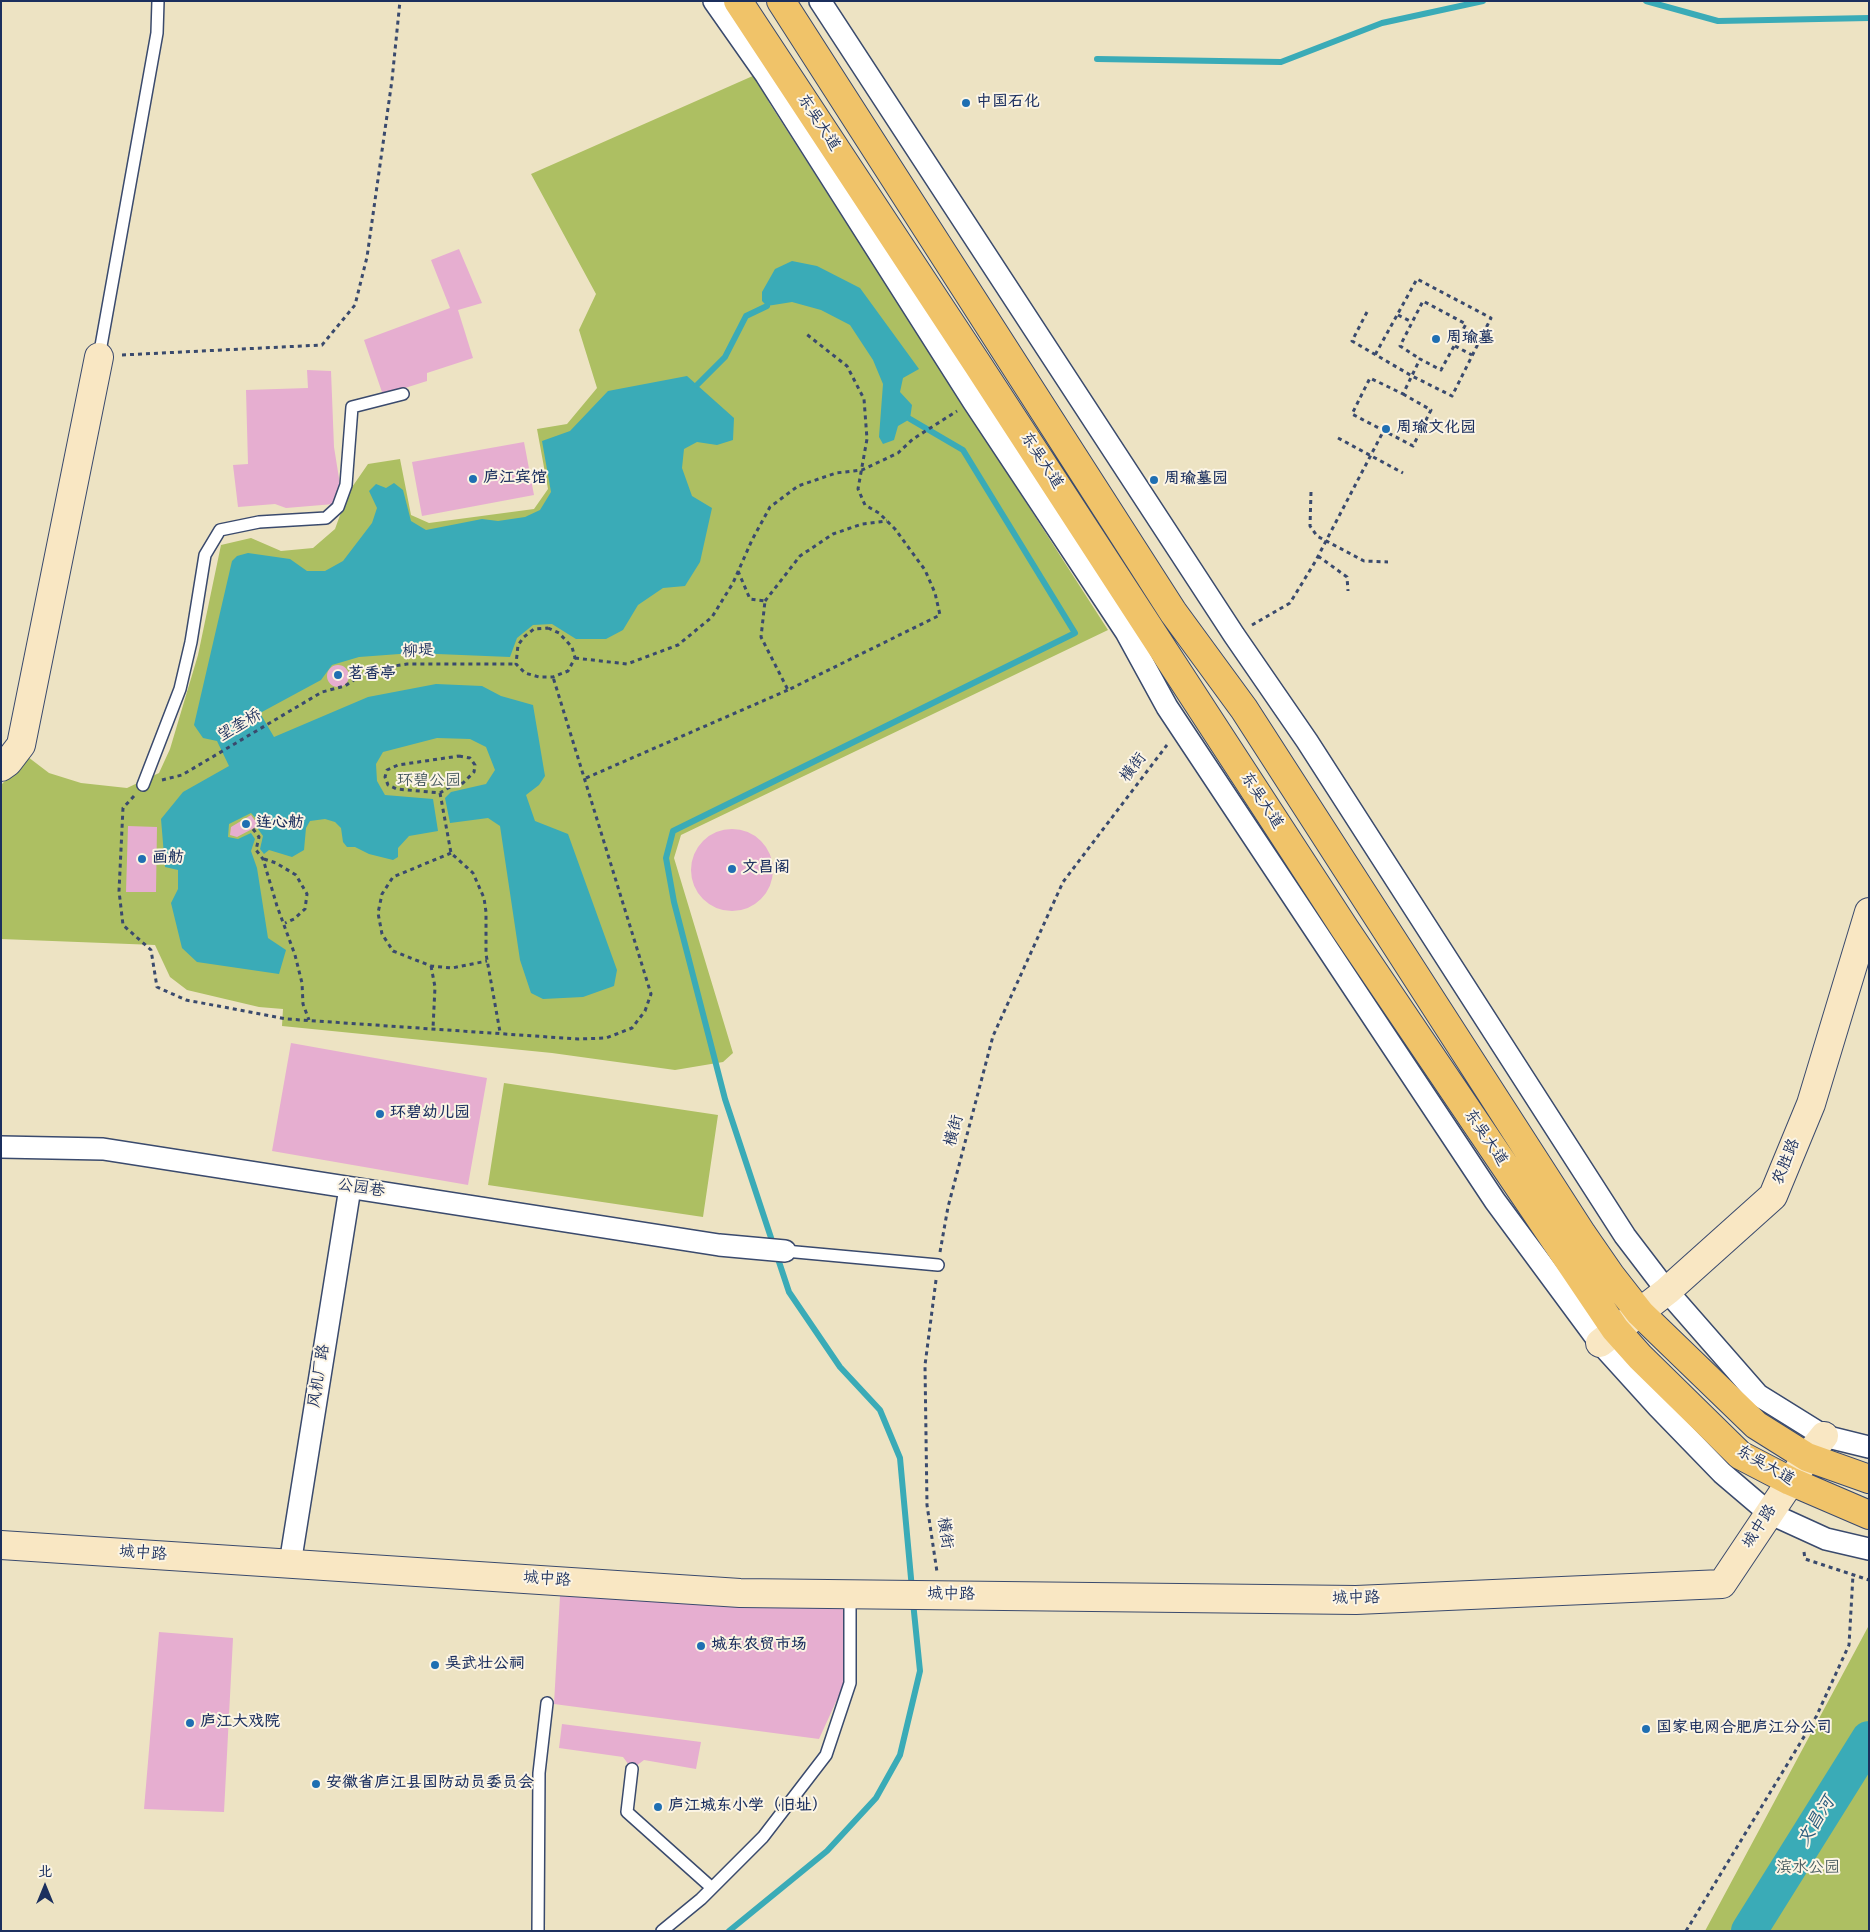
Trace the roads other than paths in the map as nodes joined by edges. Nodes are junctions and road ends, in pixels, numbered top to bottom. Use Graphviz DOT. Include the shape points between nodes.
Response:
graph roads {
  1 [pos="158,1"];
  2 [pos="714,1"];
  3 [pos="738,1"];
  4 [pos="781,1"];
  5 [pos="820,1"];
  6 [pos="99,356"];
  7 [pos="403,394"];
  8 [pos="1,767"];
  9 [pos="143,785"];
  10 [pos="1869,912"];
  11 [pos="1,1147"];
  12 [pos="350,1188"];
  13 [pos="785,1251"];
  14 [pos="938,1265"];
  15 [pos="1667,1291"];
  16 [pos="1640,1313"];
  17 [pos="1608,1336"];
  18 [pos="1824,1436"];
  19 [pos="1869,1448"];
  20 [pos="1807,1457"];
  21 [pos="1869,1479"];
  22 [pos="1790,1482"];
  23 [pos="1769,1513"];
  24 [pos="1869,1515"];
  25 [pos="1,1545"];
  26 [pos="1867,1548"];
  27 [pos="290,1564"];
  28 [pos="850,1594"];
  29 [pos="547,1703"];
  30 [pos="632,1769"];
  31 [pos="712,1888"];
  32 [pos="538,1931"];
  33 [pos="662,1931"];
  1 -- 6 [label="lane" via="157,33"];
  2 -- 17 [label="street" via="766,75 973,401 1126,632 1167,707 1495,1201"];
  3 -- 17 [label="main road, 东吴大道"];
  4 -- 16 [label="main road, 东吴大道" via="1173,612 1244,709 1582,1234"];
  5 -- 15 [label="street" via="1234,636 1313,750 1625,1236"];
  6 -- 8 [label="street" via="21,745"];
  7 -- 9 [label="lane" via="352,407 346,485 338,507 326,518 259,522 220,530 205,555 180,689"];
  10 -- 15 [label="street, 农胜路" via="1810,1104 1773,1196"];
  11 -- 12 [label="street, 公园巷" via="103,1149"];
  12 -- 13 [label="street, 公园巷" via="719,1245"];
  12 -- 27 [label="street, 风机厂路"];
  13 -- 14 [label="lane"];
  15 -- 16 [label="street, 农胜路"];
  15 -- 18 [label="street" via="1758,1395"];
  16 -- 17 [label="street, 农胜路"];
  16 -- 20 [label="main road, 东吴大道" via="1756,1425"];
  17 -- 22 [label="main road, 东吴大道" via="1640,1357 1740,1455"];
  17 -- 23 [label="street" via="1658,1407 1716,1466"];
  18 -- 19 [label="street"];
  18 -- 20 [label="street, 城中路"];
  20 -- 21 [label="main road, 东吴大道"];
  20 -- 22 [label="street, 城中路"];
  22 -- 23 [label="street, 城中路"];
  22 -- 24 [label="main road, 东吴大道"];
  23 -- 26 [label="street" via="1826,1539"];
  23 -- 28 [label="street, 城中路" via="1722,1584 1356,1600"];
  25 -- 27 [label="street, 城中路"];
  27 -- 28 [label="street, 城中路" via="740,1593"];
  28 -- 31 [label="lane" via="850,1683 826,1755 763,1837"];
  29 -- 32 [label="lane" via="539,1773"];
  30 -- 31 [label="lane" via="627,1812"];
  31 -- 33 [label="lane"];
}
